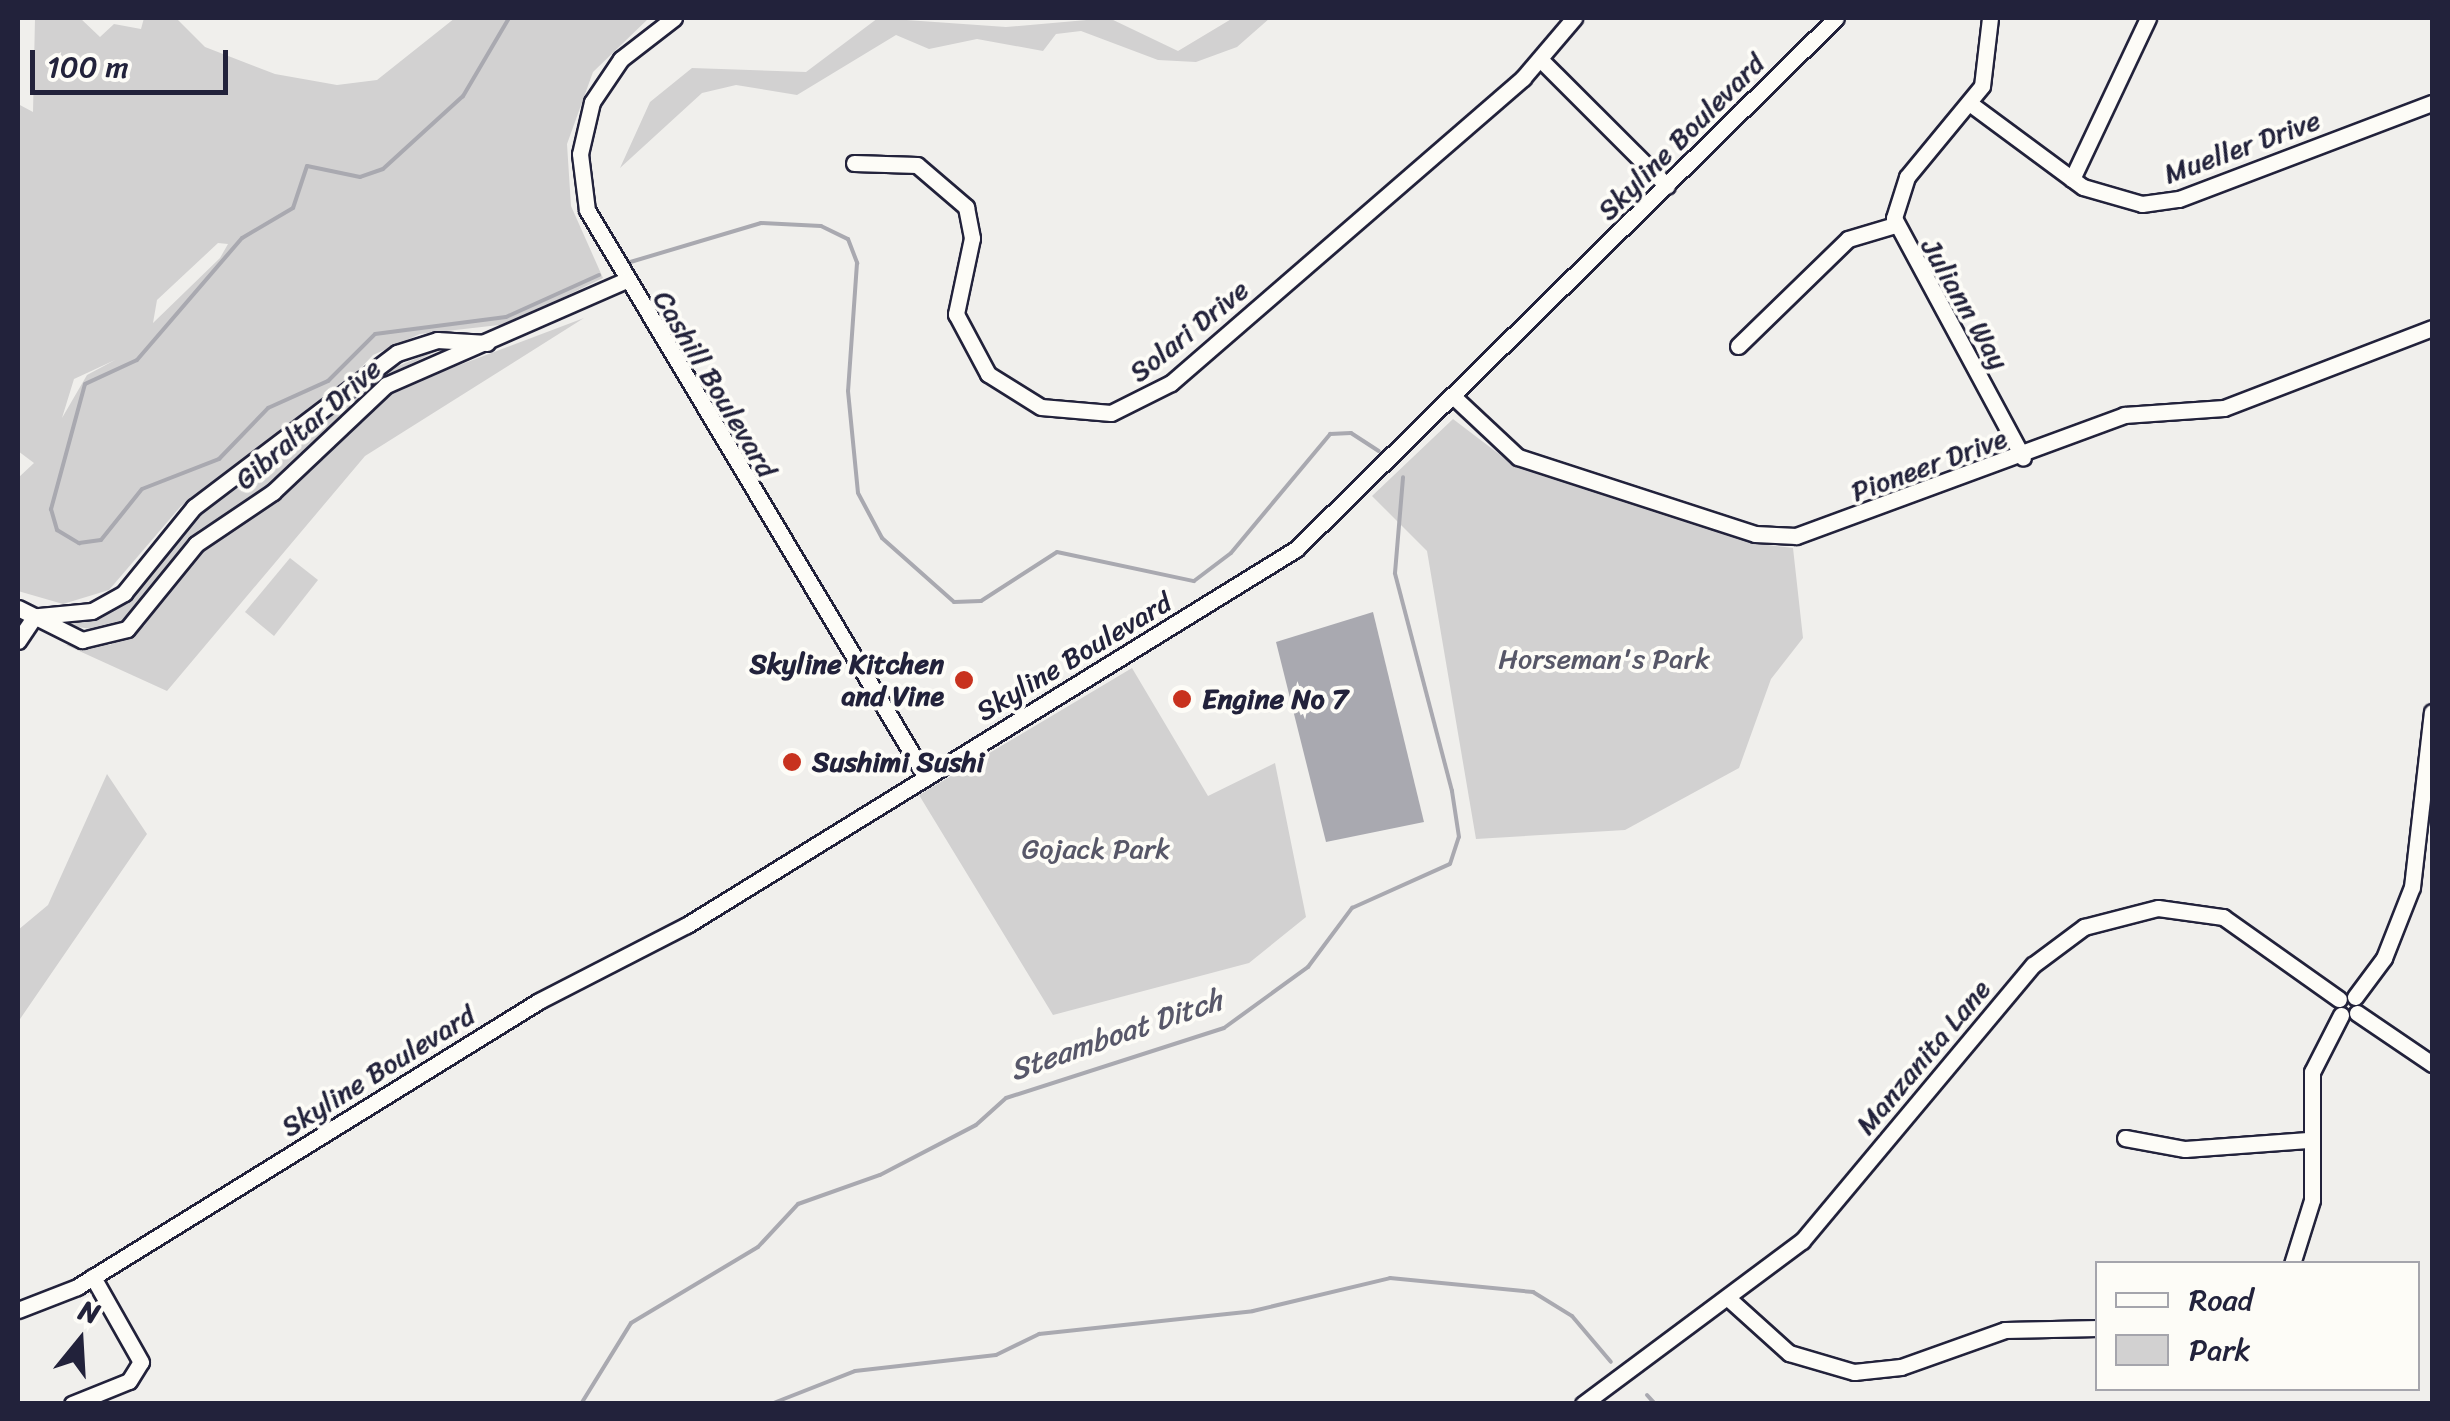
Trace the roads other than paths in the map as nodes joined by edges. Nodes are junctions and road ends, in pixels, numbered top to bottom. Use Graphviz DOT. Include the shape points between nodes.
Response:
graph roads {
  1 [pos="674,18"];
  2 [pos="1574,18"];
  3 [pos="1836,18"];
  4 [pos="1990,18"];
  5 [pos="2148,18"];
  6 [pos="1541,60"];
  7 [pos="2432,103"];
  8 [pos="1972,105"];
  9 [pos="854,163"];
  10 [pos="2072,180"];
  11 [pos="1667,186"];
  12 [pos="1895,225"];
  13 [pos="624,281"];
  14 [pos="2432,328"];
  15 [pos="487,343"];
  16 [pos="1738,346"];
  17 [pos="1456,399"];
  18 [pos="2023,458"];
  19 [pos="18,608"];
  20 [pos="35,616"];
  21 [pos="18,641"];
  22 [pos="2432,712"];
  23 [pos="926,777"];
  24 [pos="2348,1006"];
  25 [pos="2432,1064"];
  26 [pos="2125,1138"];
  27 [pos="2308,1140"];
  28 [pos="2293,1261"];
  29 [pos="93,1277"];
  30 [pos="1729,1299"];
  31 [pos="18,1310"];
  32 [pos="2095,1328"];
  33 [pos="72,1404"];
  34 [pos="1583,1404"];
  1 -- 13 [label="street, Cashill Boulevard" via="611,71 582,140 587,210"];
  2 -- 6 [label="street, Solari Drive"];
  3 -- 11 [label="street, Skyline Boulevard"];
  4 -- 8 [label="street, Juliann Way" via="1988,66"];
  5 -- 10 [label="street"];
  6 -- 9 [label="street, Solari Drive" via="1171,383 1112,413 1041,408 988,374 956,314 972,238 966,208 917,165"];
  6 -- 11 [label="street"];
  7 -- 10 [label="street, Mueller Drive" via="2179,200 2120,201"];
  8 -- 10 [label="street, Mueller Drive"];
  8 -- 12 [label="street, Juliann Way" via="1907,177"];
  11 -- 17 [label="street, Skyline Boulevard"];
  12 -- 16 [label="street" via="1848,238"];
  12 -- 18 [label="street, Juliann Way"];
  13 -- 15 [label="street, Gibraltar Drive"];
  13 -- 23 [label="street, Cashill Boulevard"];
  14 -- 18 [label="street, Pioneer Drive" via="2224,408 2140,411"];
  15 -- 20 [label="street, Gibraltar Drive" via="438,340 397,353 194,507 124,593 92,611"];
  15 -- 20 [label="street, Gibraltar Drive" via="386,385 273,492 196,544 128,629 82,640"];
  17 -- 18 [label="street, Pioneer Drive" via="1518,457 1776,536 1814,532"];
  17 -- 23 [label="street, Skyline Boulevard" via="1283,558"];
  19 -- 20 [label="street, Gibraltar Drive"];
  20 -- 21 [label="street"];
  22 -- 24 [label="street" via="2408,901"];
  23 -- 29 [label="street, Skyline Boulevard" via="678,930 539,1001"];
  24 -- 25 [label="street, Manzanita Lane"];
  24 -- 27 [label="street" via="2312,1072"];
  24 -- 30 [label="street, Manzanita Lane" via="2263,937 2203,912 2137,910 2084,927 2033,965 1802,1241"];
  26 -- 27 [label="street" via="2185,1149"];
  27 -- 28 [label="street" via="2312,1200"];
  29 -- 31 [label="street, Skyline Boulevard"];
  29 -- 33 [label="street" via="140,1362 129,1380"];
  30 -- 32 [label="street" via="1789,1353 1854,1372 1900,1367 2006,1330"];
  30 -- 34 [label="street, Manzanita Lane"];
}
